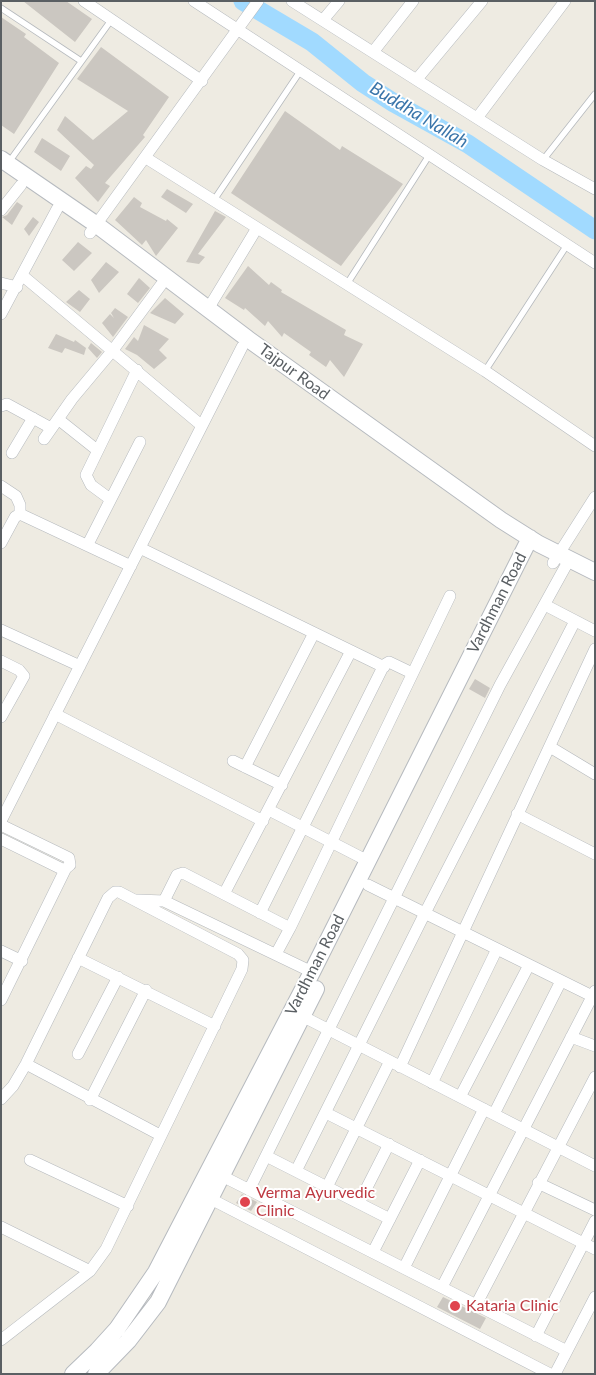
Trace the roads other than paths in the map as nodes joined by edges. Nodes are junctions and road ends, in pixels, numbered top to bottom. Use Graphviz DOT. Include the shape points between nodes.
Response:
graph roads {
  1 [pos="84,1"];
  2 [pos="194,1"];
  3 [pos="258,1"];
  4 [pos="292,1"];
  5 [pos="339,1"];
  6 [pos="413,1"];
  7 [pos="482,1"];
  8 [pos="565,1"];
  9 [pos="1,8"];
  10 [pos="112,19"];
  11 [pos="324,20"];
  12 [pos="241,27"];
  13 [pos="372,52"];
  14 [pos="81,61"];
  15 [pos="301,70"];
  16 [pos="417,79"];
  17 [pos="202,81"];
  18 [pos="595,94"];
  19 [pos="477,118"];
  20 [pos="430,154"];
  21 [pos="146,158"];
  22 [pos="543,160"];
  23 [pos="4,165"];
  24 [pos="21,185"];
  25 [pos="594,188"];
  26 [pos="214,200"];
  27 [pos="57,209"];
  28 [pos="1,210"];
  29 [pos="257,228"];
  30 [pos="94,229"];
  31 [pos="567,245"];
  32 [pos="595,263"];
  33 [pos="23,276"];
  34 [pos="1,283"];
  35 [pos="347,284"];
  36 [pos="161,285"];
  37 [pos="17,287"];
  38 [pos="208,309"];
  39 [pos="1,314"];
  40 [pos="242,347"];
  41 [pos="113,350"];
  42 [pos="137,370"];
  43 [pos="485,371"];
  44 [pos="1,406"];
  45 [pos="33,418"];
  46 [pos="55,423"];
  47 [pos="201,425"];
  48 [pos="44,439"];
  49 [pos="140,442"];
  50 [pos="595,446"];
  51 [pos="97,450"];
  52 [pos="12,453"];
  53 [pos="1,486"];
  54 [pos="595,497"];
  55 [pos="110,499"];
  56 [pos="20,514"];
  57 [pos="5,527"];
  58 [pos="1,543"];
  59 [pos="88,544"];
  60 [pos="532,546"];
  61 [pos="140,548"];
  62 [pos="561,562"];
  63 [pos="131,566"];
  64 [pos="595,572"];
  65 [pos="595,583"];
  66 [pos="450,596"];
  67 [pos="545,605"];
  68 [pos="575,621"];
  69 [pos="1,630"];
  70 [pos="595,631"];
  71 [pos="314,633"];
  72 [pos="595,649"];
  73 [pos="351,651"];
  74 [pos="1,661"];
  75 [pos="80,666"];
  76 [pos="384,667"];
  77 [pos="591,667"];
  78 [pos="412,673"];
  79 [pos="55,714"];
  80 [pos="1,717"];
  81 [pos="550,747"];
  82 [pos="233,761"];
  83 [pos="245,767"];
  84 [pos="595,774"];
  85 [pos="282,785"];
  86 [pos="269,810"];
  87 [pos="518,814"];
  88 [pos="1,820"];
  89 [pos="263,821"];
  90 [pos="1,825"];
  91 [pos="303,828"];
  92 [pos="1,839"];
  93 [pos="332,843"];
  94 [pos="595,854"];
  95 [pos="368,861"];
  96 [pos="65,870"];
  97 [pos="368,885"];
  98 [pos="224,894"];
  99 [pos="394,897"];
  100 [pos="135,900"];
  101 [pos="164,900"];
  102 [pos="260,913"];
  103 [pos="425,913"];
  104 [pos="290,928"];
  105 [pos="465,932"];
  106 [pos="497,949"];
  107 [pos="1,951"];
  108 [pos="276,954"];
  109 [pos="78,958"];
  110 [pos="22,962"];
  111 [pos="529,965"];
  112 [pos="312,972"];
  113 [pos="118,977"];
  114 [pos="561,981"];
  115 [pos="146,990"];
  116 [pos="3,993"];
  117 [pos="592,999"];
  118 [pos="297,1013"];
  119 [pos="215,1026"];
  120 [pos="328,1030"];
  121 [pos="571,1037"];
  122 [pos="360,1046"];
  123 [pos="595,1046"];
  124 [pos="78,1054"];
  125 [pos="390,1061"];
  126 [pos="26,1064"];
  127 [pos="400,1067"];
  128 [pos="594,1079"];
  129 [pos="432,1083"];
  130 [pos="460,1097"];
  131 [pos="1,1099"];
  132 [pos="90,1100"];
  133 [pos="489,1112"];
  134 [pos="326,1113"];
  135 [pos="358,1129"];
  136 [pos="524,1129"];
  137 [pos="160,1135"];
  138 [pos="389,1144"];
  139 [pos="558,1147"];
  140 [pos="266,1156"];
  141 [pos="30,1160"];
  142 [pos="420,1160"];
  143 [pos="595,1166"];
  144 [pos="296,1171"];
  145 [pos="222,1176"];
  146 [pos="451,1176"];
  147 [pos="538,1183"];
  148 [pos="327,1187"];
  149 [pos="249,1190"];
  150 [pos="204,1195"];
  151 [pos="490,1196"];
  152 [pos="359,1203"];
  153 [pos="128,1206"];
  154 [pos="595,1210"];
  155 [pos="524,1212"];
  156 [pos="390,1219"];
  157 [pos="595,1221"];
  158 [pos="1,1227"];
  159 [pos="583,1243"];
  160 [pos="595,1249"];
  161 [pos="373,1252"];
  162 [pos="404,1268"];
  163 [pos="90,1271"];
  164 [pos="442,1287"];
  165 [pos="595,1297"];
  166 [pos="476,1305"];
  167 [pos="536,1336"];
  168 [pos="1,1340"];
  169 [pos="567,1351"];
  170 [pos="72,1374"];
  171 [pos="96,1374"];
  172 [pos="550,1374"];
  173 [pos="555,1374"];
  1 -- 10 [label="street"];
  2 -- 12 [label="street"];
  3 -- 12 [label="street"];
  4 -- 11 [label="street"];
  5 -- 11 [label="street"];
  6 -- 13 [label="street"];
  7 -- 16 [label="street"];
  8 -- 19 [label="street"];
  9 -- 14 [label="lane"];
  10 -- 14 [label="lane"];
  10 -- 17 [label="street"];
  11 -- 13 [label="street"];
  12 -- 15 [label="street"];
  12 -- 17 [label="street"];
  13 -- 16 [label="street"];
  14 -- 23 [label="lane"];
  15 -- 20 [label="street"];
  15 -- 26 [label="lane"];
  16 -- 19 [label="street"];
  17 -- 21 [label="street"];
  18 -- 22 [label="lane"];
  19 -- 22 [label="street"];
  20 -- 31 [label="street"];
  20 -- 35 [label="lane"];
  21 -- 26 [label="street"];
  21 -- 30 [label="street"];
  22 -- 25 [label="street"];
  23 -- 24 [label="street, Tajpur Road"];
  23 -- 30 [label="street, Tajpur Road"];
  24 -- 27 [label="street, Tajpur Road"];
  24 -- 28 [label="street"];
  26 -- 29 [label="street"];
  27 -- 30 [label="street, Tajpur Road"];
  27 -- 33 [label="street"];
  29 -- 35 [label="street"];
  29 -- 38 [label="street"];
  30 -- 36 [label="street, Tajpur Road"];
  30 -- 38 [label="street, Tajpur Road"];
  31 -- 32 [label="street"];
  31 -- 43 [label="lane"];
  33 -- 37 [label="street"];
  33 -- 41 [label="street"];
  34 -- 37 [label="street"];
  35 -- 43 [label="street"];
  36 -- 40 [label="street, Tajpur Road"];
  36 -- 41 [label="street"];
  37 -- 39 [label="street"];
  38 -- 60 [label="street, Tajpur Road"];
  40 -- 47 [label="street"];
  40 -- 60 [label="street, Tajpur Road" via="496,528"];
  41 -- 42 [label="street"];
  41 -- 46 [label="street"];
  42 -- 47 [label="street"];
  42 -- 51 [label="street"];
  43 -- 50 [label="street"];
  44 -- 45 [label="street" via="7,404"];
  45 -- 46 [label="street"];
  45 -- 52 [label="street"];
  46 -- 48 [label="street"];
  46 -- 51 [label="street"];
  47 -- 61 [label="street"];
  49 -- 55 [label="street"];
  51 -- 55 [label="street" via="86,478"];
  53 -- 56 [label="street" via="16,496"];
  54 -- 62 [label="street"];
  55 -- 59 [label="street"];
  56 -- 57 [label="street"];
  56 -- 59 [label="street"];
  57 -- 58 [label="street"];
  59 -- 63 [label="street"];
  60 -- 62 [label="street, Tajpur Road"];
  60 -- 95 [label="street, Vardhman Road"];
  60 -- 97 [label="street, Vardhman Road"];
  61 -- 63 [label="street"];
  61 -- 71 [label="street"];
  62 -- 64 [label="street, Tajpur Road"];
  62 -- 65 [label="street, Tajpur Road"];
  62 -- 67 [label="street"];
  63 -- 75 [label="street"];
  66 -- 78 [label="street"];
  67 -- 68 [label="street"];
  67 -- 99 [label="street" via="500,685"];
  68 -- 70 [label="street"];
  68 -- 103 [label="street"];
  69 -- 75 [label="street"];
  71 -- 73 [label="street"];
  71 -- 83 [label="street"];
  72 -- 77 [label="street"];
  73 -- 76 [label="street"];
  73 -- 85 [label="street"];
  74 -- 80 [label="street" via="24,676"];
  75 -- 79 [label="street"];
  76 -- 78 [label="street" via="389,662"];
  76 -- 91 [label="street"];
  77 -- 81 [label="street"];
  78 -- 93 [label="street"];
  79 -- 88 [label="street"];
  79 -- 89 [label="street"];
  81 -- 84 [label="street"];
  81 -- 87 [label="street"];
  82 -- 83 [label="street"];
  83 -- 85 [label="street"];
  85 -- 86 [label="street"];
  86 -- 89 [label="street"];
  86 -- 91 [label="street"];
  87 -- 94 [label="street"];
  87 -- 105 [label="street"];
  89 -- 98 [label="street"];
  90 -- 96 [label="street" via="69,858 70,865"];
  91 -- 93 [label="street"];
  91 -- 102 [label="street"];
  92 -- 96 [label="street"];
  93 -- 95 [label="street"];
  93 -- 104 [label="street"];
  95 -- 112 [label="street, Vardhman Road"];
  96 -- 110 [label="street"];
  97 -- 99 [label="street"];
  97 -- 118 [label="street, Vardhman Road"];
  98 -- 101 [label="street" via="181,873"];
  98 -- 102 [label="street"];
  99 -- 103 [label="street"];
  99 -- 120 [label="street"];
  100 -- 101 [label="street"];
  100 -- 109 [label="street" via="119,892 111,894"];
  100 -- 119 [label="street" via="238,954 243,960 242,969"];
  101 -- 108 [label="street"];
  102 -- 104 [label="street"];
  103 -- 105 [label="street"];
  103 -- 122 [label="street"];
  104 -- 108 [label="street"];
  105 -- 106 [label="street"];
  105 -- 127 [label="street"];
  106 -- 111 [label="street"];
  106 -- 129 [label="street"];
  107 -- 110 [label="street"];
  108 -- 112 [label="street"];
  109 -- 113 [label="street"];
  109 -- 126 [label="street"];
  110 -- 116 [label="street"];
  111 -- 114 [label="street"];
  111 -- 130 [label="street"];
  112 -- 118 [label="street, Vardhman Road"];
  113 -- 115 [label="street"];
  113 -- 124 [label="street"];
  114 -- 117 [label="street"];
  114 -- 133 [label="street"];
  115 -- 119 [label="street"];
  115 -- 132 [label="street"];
  117 -- 121 [label="street"];
  118 -- 120 [label="street"];
  118 -- 145 [label="street, Vardhman Road"];
  118 -- 150 [label="street, Vardhman Road"];
  119 -- 137 [label="street"];
  120 -- 122 [label="street"];
  120 -- 140 [label="street"];
  121 -- 123 [label="street"];
  121 -- 136 [label="street"];
  122 -- 125 [label="street"];
  122 -- 134 [label="street"];
  125 -- 127 [label="street"];
  125 -- 135 [label="street"];
  126 -- 131 [label="street"];
  126 -- 132 [label="street"];
  127 -- 129 [label="street"];
  128 -- 139 [label="street"];
  129 -- 130 [label="street"];
  130 -- 133 [label="street"];
  132 -- 137 [label="street"];
  133 -- 136 [label="street"];
  133 -- 146 [label="street"];
  134 -- 135 [label="street"];
  134 -- 144 [label="street"];
  135 -- 138 [label="street"];
  135 -- 148 [label="street"];
  136 -- 139 [label="street"];
  136 -- 151 [label="street"];
  137 -- 153 [label="street"];
  138 -- 142 [label="street"];
  138 -- 152 [label="street"];
  139 -- 143 [label="street"];
  139 -- 147 [label="street"];
  140 -- 144 [label="street"];
  140 -- 149 [label="street"];
  141 -- 153 [label="street"];
  142 -- 146 [label="street"];
  142 -- 156 [label="street"];
  144 -- 148 [label="street"];
  145 -- 149 [label="street"];
  145 -- 150 [label="street, Vardhman Road"];
  146 -- 151 [label="street"];
  146 -- 162 [label="street"];
  147 -- 154 [label="street"];
  147 -- 155 [label="street"];
  148 -- 152 [label="street"];
  149 -- 161 [label="street"];
  150 -- 170 [label="street, Vardhman Road" via="117,1329"];
  150 -- 171 [label="street, Vardhman Road" via="158,1302 128,1341"];
  150 -- 172 [label="street"];
  151 -- 155 [label="street"];
  151 -- 164 [label="street"];
  152 -- 156 [label="street"];
  153 -- 163 [label="street" via="106,1249"];
  155 -- 159 [label="street"];
  155 -- 166 [label="street"];
  156 -- 161 [label="street"];
  157 -- 159 [label="street"];
  158 -- 163 [label="street"];
  159 -- 160 [label="street"];
  159 -- 167 [label="street"];
  161 -- 162 [label="street"];
  162 -- 164 [label="street"];
  163 -- 168 [label="street"];
  164 -- 166 [label="street"];
  165 -- 169 [label="street"];
  166 -- 167 [label="street"];
  167 -- 169 [label="street"];
  169 -- 173 [label="street"];
}
